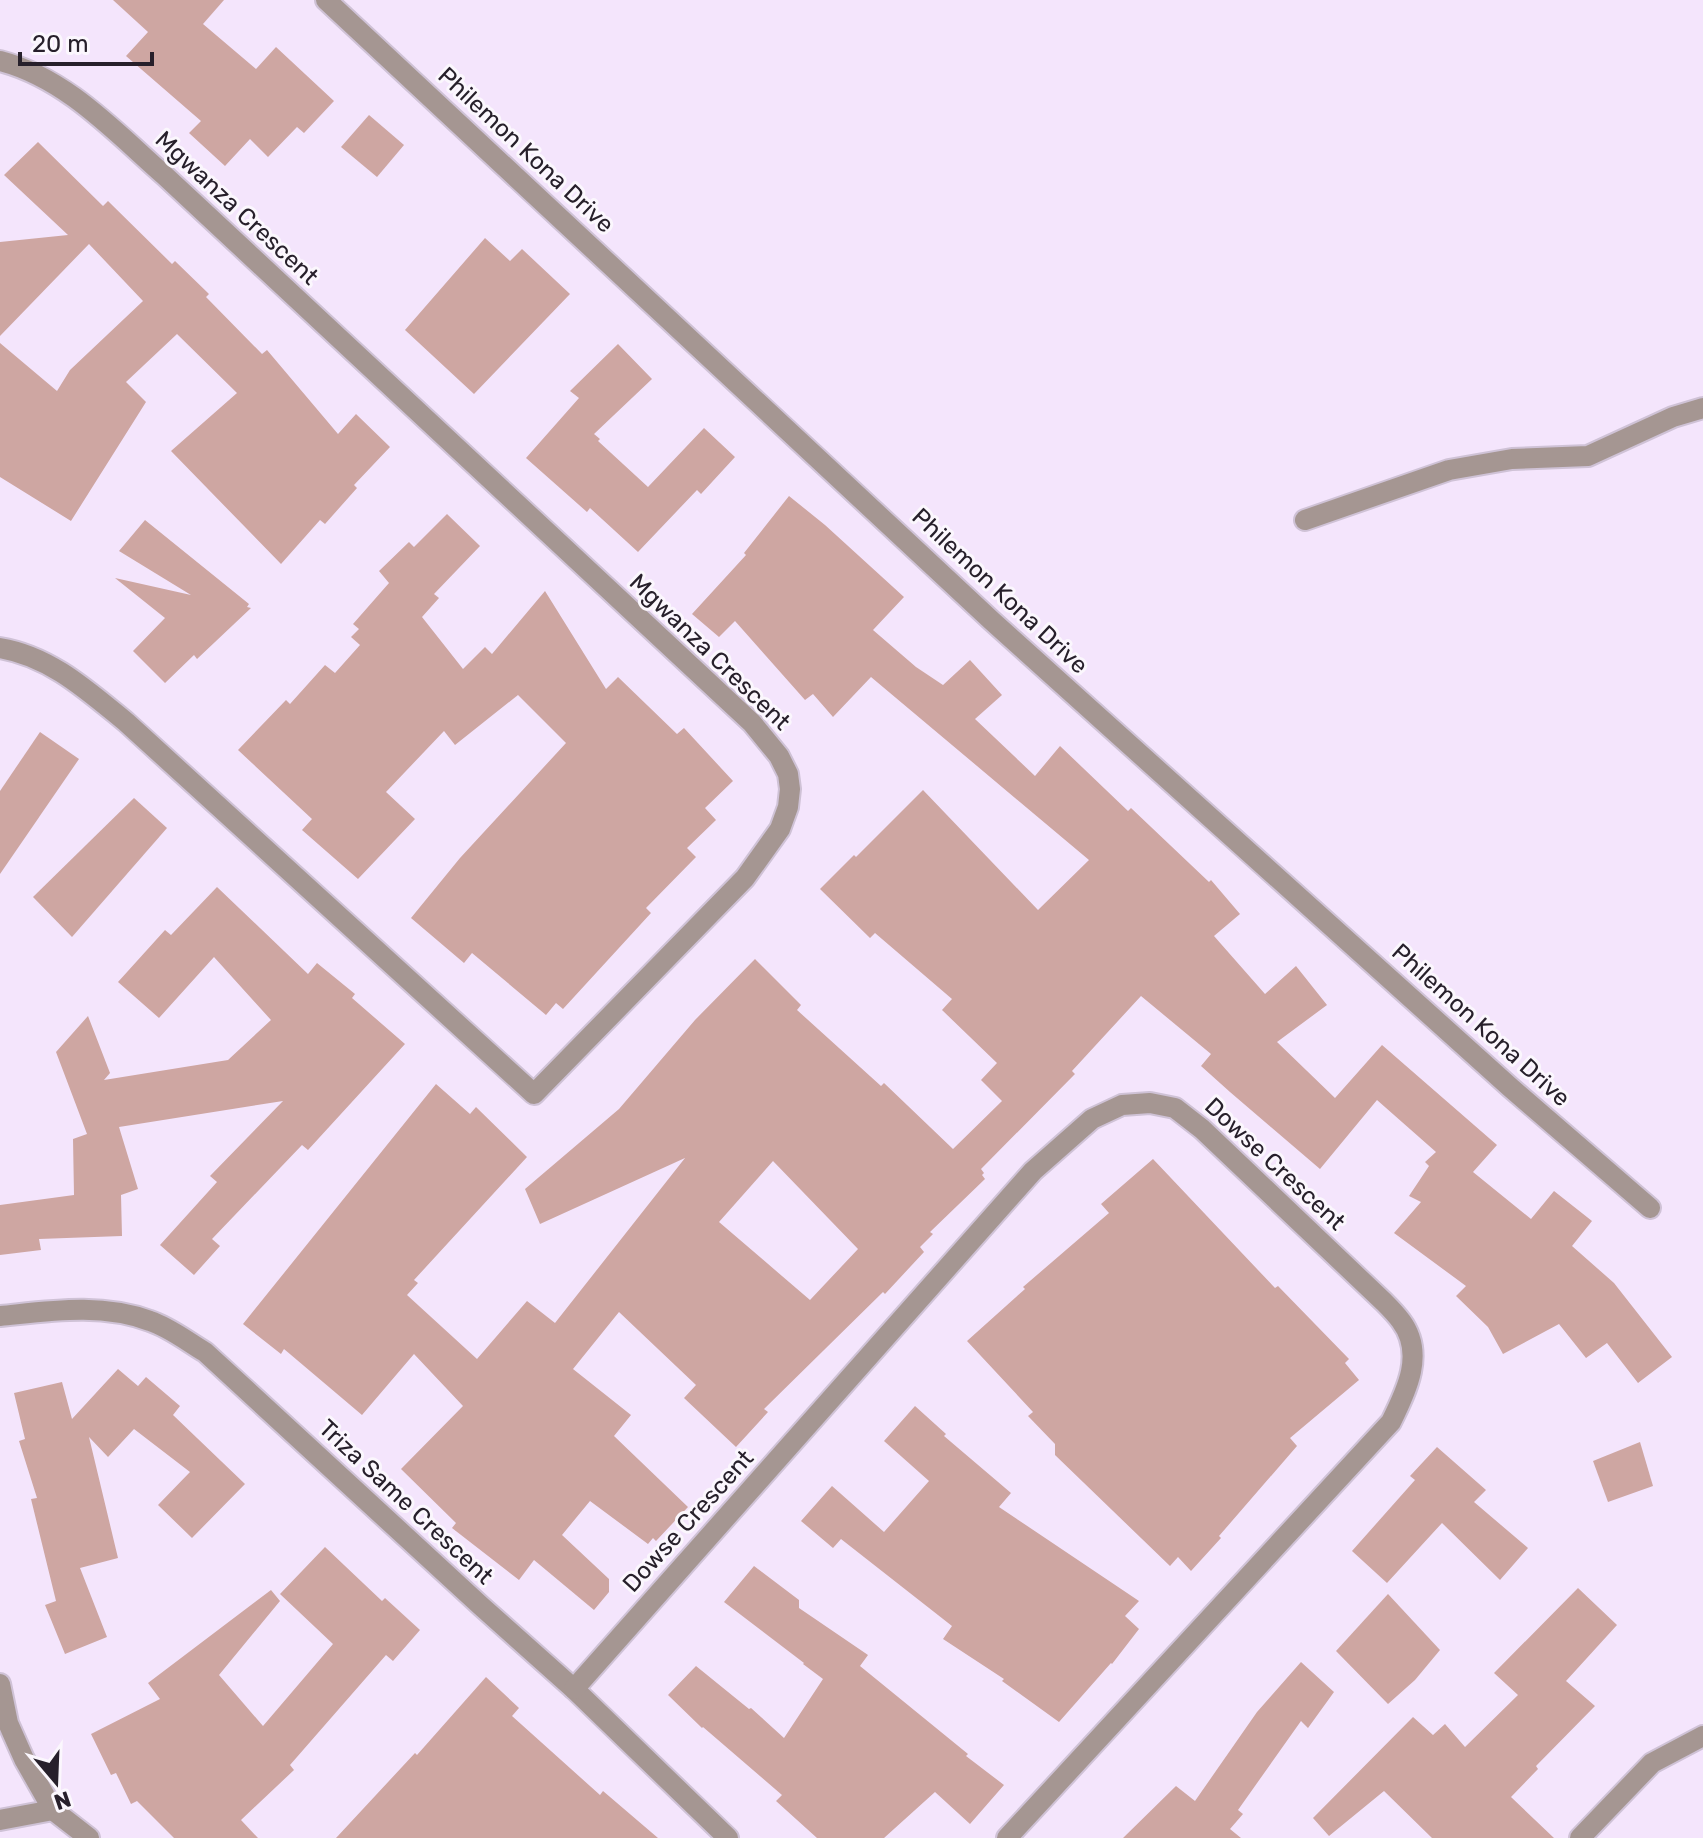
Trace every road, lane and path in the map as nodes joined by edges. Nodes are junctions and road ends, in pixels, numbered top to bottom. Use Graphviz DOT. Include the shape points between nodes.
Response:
graph roads {
  1 [pos="326,0"];
  2 [pos="0,61"];
  3 [pos="1703,408"];
  4 [pos="1305,520"];
  5 [pos="0,648"];
  6 [pos="1650,1208"];
  7 [pos="0,1316"];
  8 [pos="0,1684"];
  9 [pos="574,1689"];
  10 [pos="1703,1736"];
  11 [pos="53,1810"];
  12 [pos="0,1820"];
  13 [pos="89,1838"];
  14 [pos="728,1838"];
  15 [pos="1007,1838"];
  16 [pos="1580,1838"];
  1 -- 6 [label="street, Philemon Kona Drive" via="992,621"];
  2 -- 5 [label="street, Mgwanza Crescent" via="38,74 90,109 752,723 788,774 788,807 780,829 745,878 534,1094 126,722 72,678 36,658"];
  3 -- 4 [label="street" via="1588,456 1512,459 1449,470"];
  7 -- 9 [label="street, Triza Same Crescent" via="113,1311 152,1321 205,1352"];
  8 -- 11 [label="street" via="8,1723"];
  9 -- 14 [label="street, Triza Same Crescent"];
  9 -- 15 [label="street, Dowse Crescent" via="1033,1171 1092,1119 1122,1105 1175,1108 1402,1321 1414,1351 1412,1371 1391,1422"];
  10 -- 16 [label="street" via="1652,1763"];
  11 -- 12 [label="street"];
  11 -- 13 [label="street"];
}
